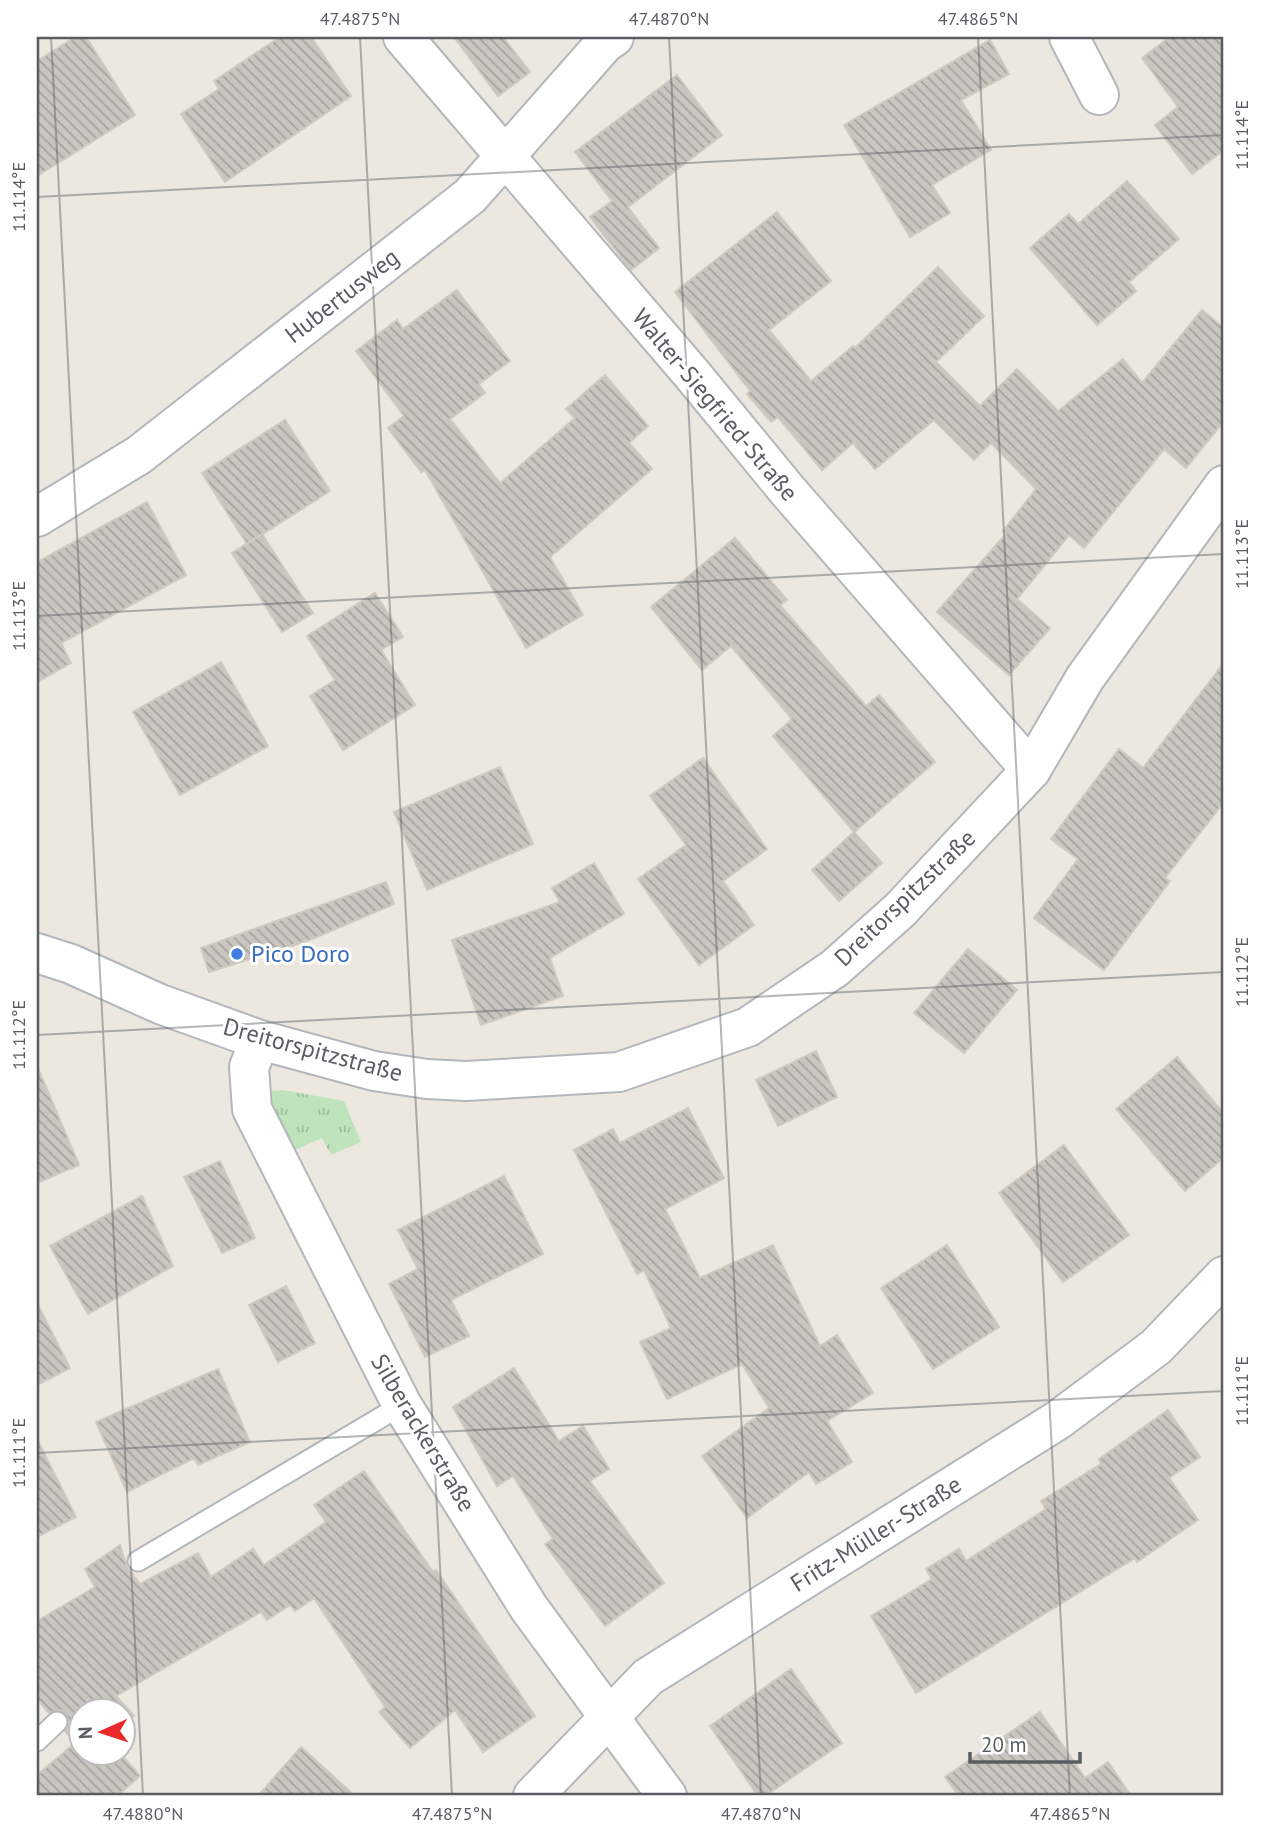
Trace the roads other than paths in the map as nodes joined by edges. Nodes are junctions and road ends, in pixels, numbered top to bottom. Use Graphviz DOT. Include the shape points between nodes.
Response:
graph roads {
  1 [pos="403,37"];
  2 [pos="614,37"];
  3 [pos="1069,37"];
  4 [pos="1099,95"];
  5 [pos="505,159"];
  6 [pos="1224,485"];
  7 [pos="37,517"];
  8 [pos="1031,770"];
  9 [pos="37,953"];
  10 [pos="260,1040"];
  11 [pos="1224,1276"];
  12 [pos="402,1405"];
  13 [pos="138,1561"];
  14 [pos="610,1719"];
  15 [pos="57,1722"];
  16 [pos="37,1741"];
  17 [pos="533,1796"];
  18 [pos="667,1796"];
  1 -- 5 [label="street, Walter-Siegfried-Straße"];
  2 -- 5 [label="street, Hubertusweg"];
  3 -- 4 [label="street"];
  5 -- 7 [label="street, Hubertusweg" via="470,196 139,455"];
  5 -- 8 [label="street, Walter-Siegfried-Straße"];
  6 -- 8 [label="street, Dreitorspitzstraße" via="1092,667"];
  8 -- 10 [label="street, Dreitorspitzstraße" via="900,910 835,968 748,1027 618,1072 466,1081 374,1070"];
  9 -- 10 [label="street, Dreitorspitzstraße"];
  10 -- 12 [label="street, Silberackerstraße" via="249,1067 252,1109"];
  11 -- 14 [label="street, Fritz-Müller-Straße" via="1156,1348 1058,1420 648,1677"];
  12 -- 13 [label="lane"];
  12 -- 14 [label="street, Silberackerstraße" via="529,1608"];
  14 -- 17 [label="street, Fritz-Müller-Straße"];
  14 -- 18 [label="street, Silberackerstraße"];
  15 -- 16 [label="lane"];
}
